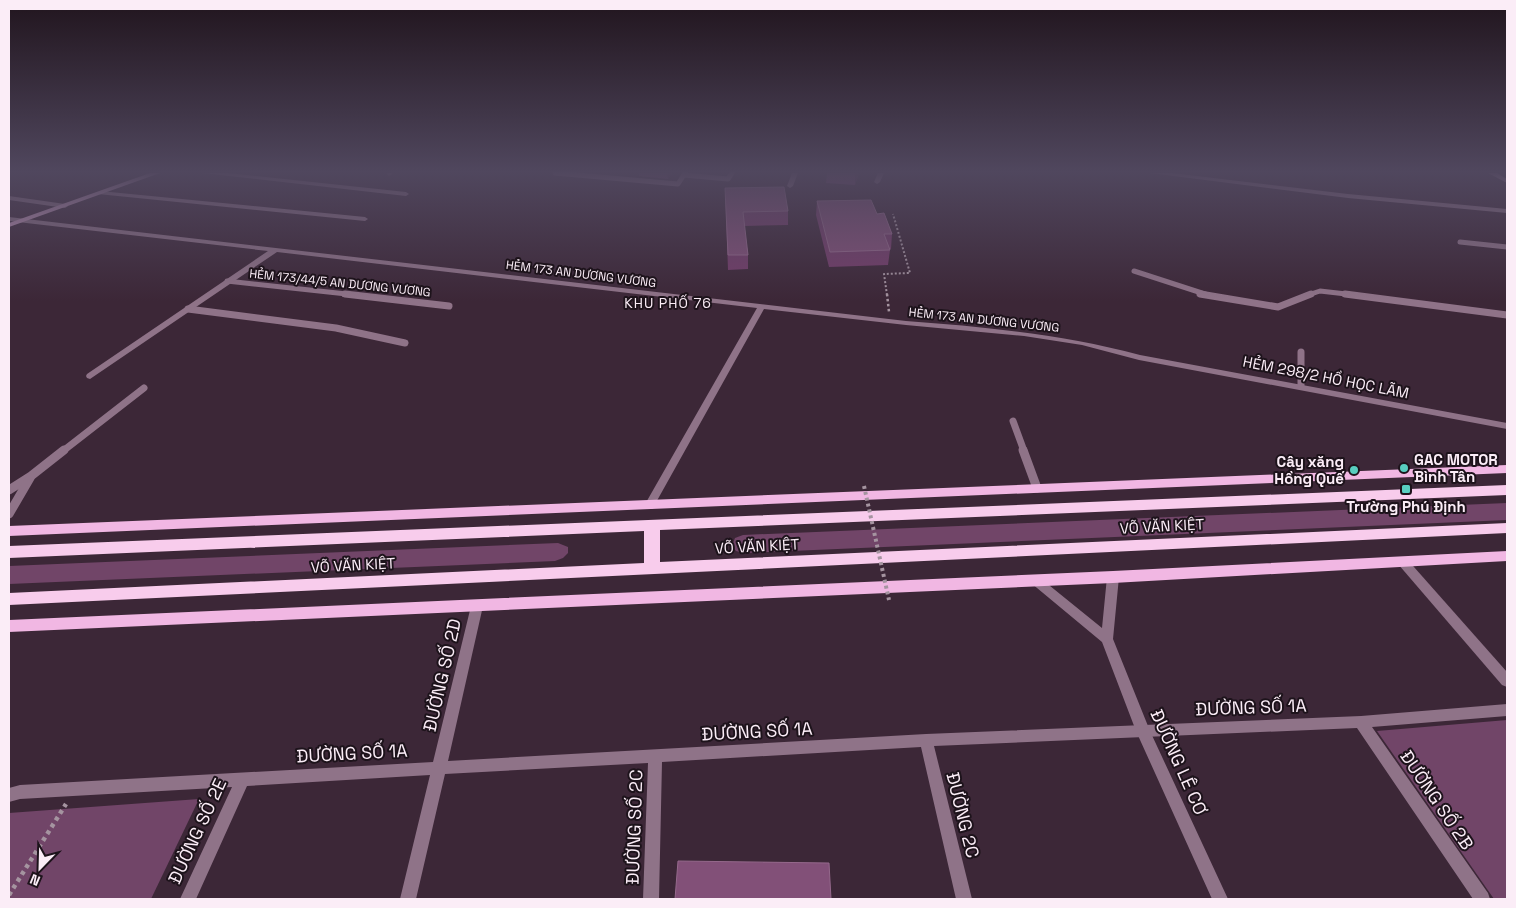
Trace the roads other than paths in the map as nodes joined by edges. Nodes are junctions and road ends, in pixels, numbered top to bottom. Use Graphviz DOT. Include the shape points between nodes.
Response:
graph roads {
  1 [pos="38,215"];
  2 [pos="328,215"];
  3 [pos="9,219"];
  4 [pos="365,219"];
  5 [pos="19,222"];
  6 [pos="9,225"];
  7 [pos="1460,242"];
  8 [pos="1507,247"];
  9 [pos="275,250"];
  10 [pos="1134,271"];
  11 [pos="227,281"];
  12 [pos="450,306"];
  13 [pos="762,306"];
  14 [pos="188,308"];
  15 [pos="1507,316"];
  16 [pos="405,343"];
  17 [pos="1301,352"];
  18 [pos="1139,357"];
  19 [pos="90,376"];
  20 [pos="1301,386"];
  21 [pos="144,388"];
  22 [pos="1014,421"];
  23 [pos="1507,426"];
  24 [pos="1507,470"];
  25 [pos="31,476"];
  26 [pos="1037,488"];
  27 [pos="9,490"];
  28 [pos="1507,490"];
  29 [pos="649,506"];
  30 [pos="9,514"];
  31 [pos="652,526"];
  32 [pos="1507,528"];
  33 [pos="9,531"];
  34 [pos="9,552"];
  35 [pos="1507,556"];
  36 [pos="1402,561"];
  37 [pos="652,568"];
  38 [pos="1113,577"];
  39 [pos="1035,580"];
  40 [pos="9,599"];
  41 [pos="477,606"];
  42 [pos="9,626"];
  43 [pos="1107,639"];
  44 [pos="1507,681"];
  45 [pos="1507,710"];
  46 [pos="1361,722"];
  47 [pos="1143,731"];
  48 [pos="926,740"];
  49 [pos="655,755"];
  50 [pos="441,767"];
  51 [pos="243,779"];
  52 [pos="9,795"];
  53 [pos="188,899"];
  54 [pos="408,899"];
  55 [pos="650,899"];
  56 [pos="964,899"];
  57 [pos="1220,899"];
  58 [pos="1482,899"];
  1 -- 5 [label="main road"];
  2 -- 4 [label="street"];
  3 -- 5 [label="street, HẺM 173 AN DƯƠNG VƯƠNG"];
  5 -- 6 [label="main road"];
  5 -- 9 [label="street, HẺM 173 AN DƯƠNG VƯƠNG"];
  7 -- 8 [label="lane"];
  9 -- 11 [label="street"];
  9 -- 13 [label="street, HẺM 173 AN DƯƠNG VƯƠNG"];
  10 -- 15 [label="lane" via="1199,294 1278,307 1320,290"];
  11 -- 12 [label="lane, HẺM 173/44/5 AN DƯƠNG VƯƠNG"];
  11 -- 14 [label="street"];
  13 -- 18 [label="street, HẺM 173 AN DƯƠNG VƯƠNG" via="1030,335 1109,348"];
  13 -- 29 [label="street"];
  14 -- 16 [label="lane" via="336,328"];
  14 -- 19 [label="street"];
  17 -- 20 [label="lane"];
  18 -- 20 [label="street, HẺM 298/2 HỒ HỌC LÃM"];
  20 -- 23 [label="street, HẺM 298/2 HỒ HỌC LÃM"];
  21 -- 25 [label="lane"];
  22 -- 26 [label="lane"];
  24 -- 26 [label="main road"];
  25 -- 27 [label="lane"];
  25 -- 30 [label="lane"];
  26 -- 29 [label="main road"];
  28 -- 31 [label="highway, VÕ VĂN KIỆT"];
  29 -- 33 [label="main road"];
  31 -- 34 [label="highway, VÕ VĂN KIỆT"];
  31 -- 37 [label="highway"];
  32 -- 37 [label="highway, VÕ VĂN KIỆT"];
  35 -- 36 [label="main road"];
  36 -- 38 [label="main road"];
  36 -- 44 [label="street"];
  37 -- 40 [label="highway, VÕ VĂN KIỆT"];
  38 -- 39 [label="main road"];
  38 -- 43 [label="street, ĐƯỜNG LÊ CƠ"];
  39 -- 41 [label="main road"];
  39 -- 43 [label="street, ĐƯỜNG LÊ CƠ"];
  41 -- 42 [label="main road"];
  41 -- 50 [label="street, ĐƯỜNG SỐ 2D"];
  43 -- 47 [label="street, ĐƯỜNG LÊ CƠ"];
  45 -- 46 [label="street, ĐƯỜNG SỐ 1A"];
  46 -- 47 [label="street, ĐƯỜNG SỐ 1A"];
  46 -- 58 [label="street, ĐƯỜNG SỐ 2B"];
  47 -- 48 [label="street, ĐƯỜNG SỐ 1A"];
  47 -- 57 [label="street, ĐƯỜNG LÊ CƠ"];
  48 -- 49 [label="street, ĐƯỜNG SỐ 1A"];
  48 -- 56 [label="street, ĐƯỜNG 2C"];
  49 -- 50 [label="street, ĐƯỜNG SỐ 1A"];
  49 -- 55 [label="street, ĐƯỜNG SỐ 2C"];
  50 -- 51 [label="street, ĐƯỜNG SỐ 1A"];
  50 -- 54 [label="street, ĐƯỜNG SỐ 2D"];
  51 -- 52 [label="street, ĐƯỜNG SỐ 1A"];
  51 -- 53 [label="street, ĐƯỜNG SỐ 2E"];
}
